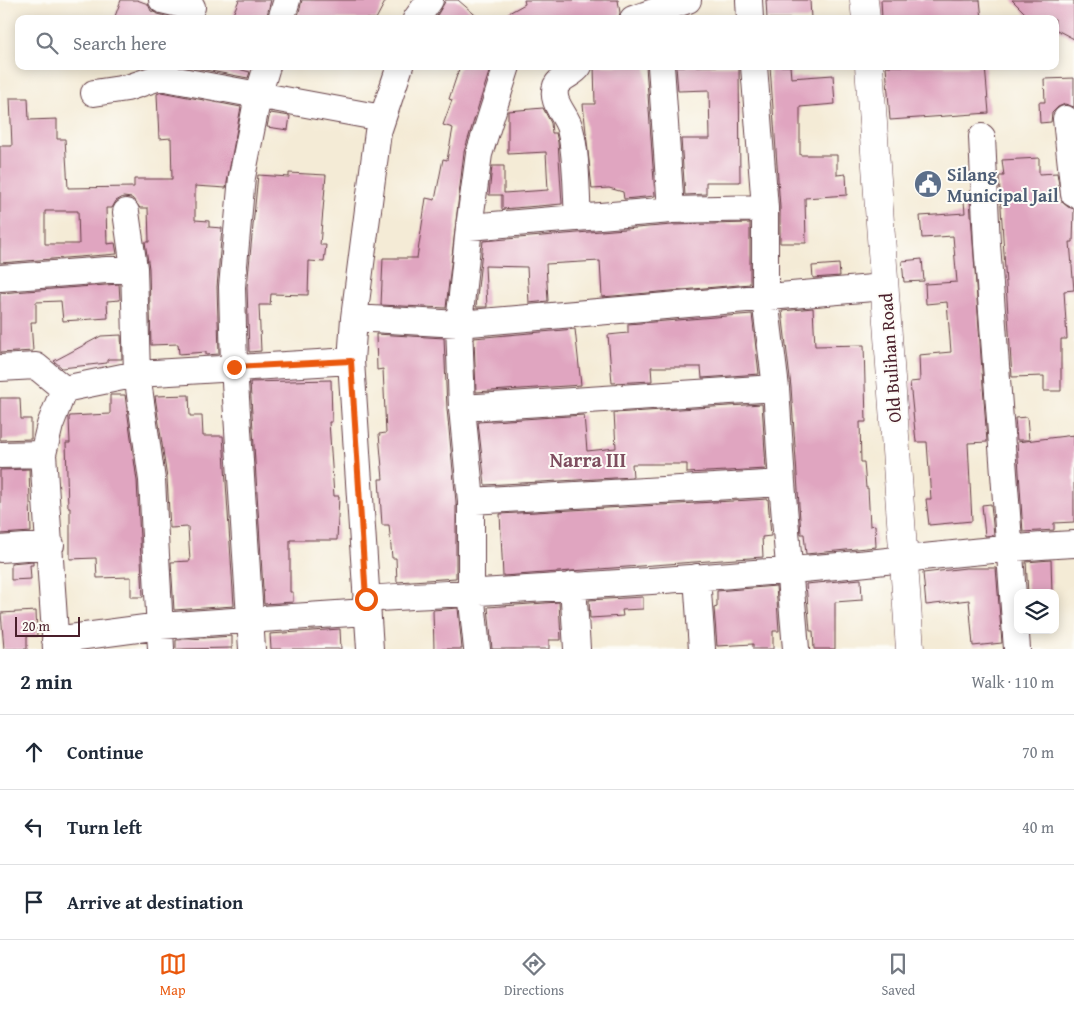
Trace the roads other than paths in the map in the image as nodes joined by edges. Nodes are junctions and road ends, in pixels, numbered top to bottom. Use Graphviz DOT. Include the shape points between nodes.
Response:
graph roads {
  1 [pos="162,0"];
  2 [pos="287,0"];
  3 [pos="430,0"];
  4 [pos="688,0"];
  5 [pos="749,0"];
  6 [pos="864,0"];
  7 [pos="191,8"];
  8 [pos="282,15"];
  9 [pos="419,15"];
  10 [pos="658,15"];
  11 [pos="750,15"];
  12 [pos="866,15"];
  13 [pos="266,70"];
  14 [pos="399,70"];
  15 [pos="506,70"];
  16 [pos="576,70"];
  17 [pos="661,70"];
  18 [pos="754,70"];
  19 [pos="869,70"];
  20 [pos="163,72"];
  21 [pos="94,93"];
  22 [pos="258,96"];
  23 [pos="382,118"];
  24 [pos="1066,120"];
  25 [pos="982,137"];
  26 [pos="1074,194"];
  27 [pos="765,208"];
  28 [pos="671,210"];
  29 [pos="126,212"];
  30 [pos="578,218"];
  31 [pos="469,227"];
  32 [pos="134,268"];
  33 [pos="0,278"];
  34 [pos="884,287"];
  35 [pos="765,299"];
  36 [pos="354,318"];
  37 [pos="459,324"];
  38 [pos="351,361"];
  39 [pos="234,367"];
  40 [pos="0,368"];
  41 [pos="137,374"];
  42 [pos="776,388"];
  43 [pos="64,389"];
  44 [pos="462,408"];
  45 [pos="43,454"];
  46 [pos="0,455"];
  47 [pos="782,483"];
  48 [pos="471,501"];
  49 [pos="1074,544"];
  50 [pos="51,545"];
  51 [pos="1009,547"];
  52 [pos="0,549"];
  53 [pos="906,560"];
  54 [pos="791,570"];
  55 [pos="696,577"];
  56 [pos="573,585"];
  57 [pos="472,592"];
  58 [pos="366,606"];
  59 [pos="250,619"];
  60 [pos="161,638"];
  61 [pos="56,644"];
  62 [pos="252,649"];
  63 [pos="370,649"];
  64 [pos="478,649"];
  65 [pos="577,649"];
  66 [pos="702,649"];
  67 [pos="796,649"];
  68 [pos="910,649"];
  69 [pos="1017,649"];
  1 -- 7 [label="street"];
  2 -- 8 [label="street"];
  3 -- 9 [label="street"];
  4 -- 10 [label="street"];
  5 -- 11 [label="street"];
  6 -- 12 [label="street"];
  13 -- 22 [label="street"];
  14 -- 23 [label="street"];
  15 -- 31 [label="street" via="479,154"];
  16 -- 30 [label="street" via="556,86 555,96 571,131"];
  17 -- 28 [label="street"];
  18 -- 27 [label="street"];
  19 -- 34 [label="street, Old Bulihan Road"];
  20 -- 21 [label="street" via="127,88"];
  20 -- 22 [label="street"];
  22 -- 23 [label="street"];
  22 -- 39 [label="street" via="242,176 232,288"];
  23 -- 36 [label="street"];
  24 -- 26 [label="street"];
  25 -- 51 [label="street"];
  27 -- 28 [label="street"];
  27 -- 35 [label="street"];
  28 -- 30 [label="street"];
  29 -- 32 [label="street"];
  30 -- 31 [label="street"];
  31 -- 37 [label="street"];
  32 -- 33 [label="street"];
  32 -- 41 [label="street"];
  34 -- 35 [label="street"];
  34 -- 53 [label="street, Old Bulihan Road"];
  35 -- 37 [label="street"];
  35 -- 42 [label="street"];
  36 -- 37 [label="street"];
  36 -- 38 [label="street"];
  37 -- 44 [label="street"];
  38 -- 39 [label="street"];
  38 -- 58 [label="street"];
  39 -- 41 [label="street"];
  39 -- 59 [label="street"];
  40 -- 43 [label="street" via="36,366"];
  41 -- 43 [label="street"];
  41 -- 60 [label="street" via="152,480"];
  42 -- 44 [label="street"];
  42 -- 47 [label="street"];
  43 -- 45 [label="street"];
  44 -- 48 [label="street"];
  45 -- 46 [label="street"];
  45 -- 50 [label="street"];
  47 -- 48 [label="street"];
  47 -- 54 [label="street"];
  48 -- 57 [label="street"];
  49 -- 51 [label="street"];
  50 -- 52 [label="street"];
  50 -- 61 [label="street"];
  51 -- 53 [label="street"];
  51 -- 69 [label="street"];
  53 -- 54 [label="street"];
  53 -- 68 [label="street, Old Bulihan Road"];
  54 -- 55 [label="street"];
  54 -- 67 [label="street"];
  55 -- 56 [label="street"];
  55 -- 66 [label="street"];
  56 -- 57 [label="street"];
  56 -- 65 [label="street"];
  57 -- 58 [label="street"];
  57 -- 64 [label="street"];
  58 -- 59 [label="street"];
  58 -- 63 [label="street"];
  59 -- 60 [label="street"];
  59 -- 62 [label="street"];
  60 -- 61 [label="street"];
}
